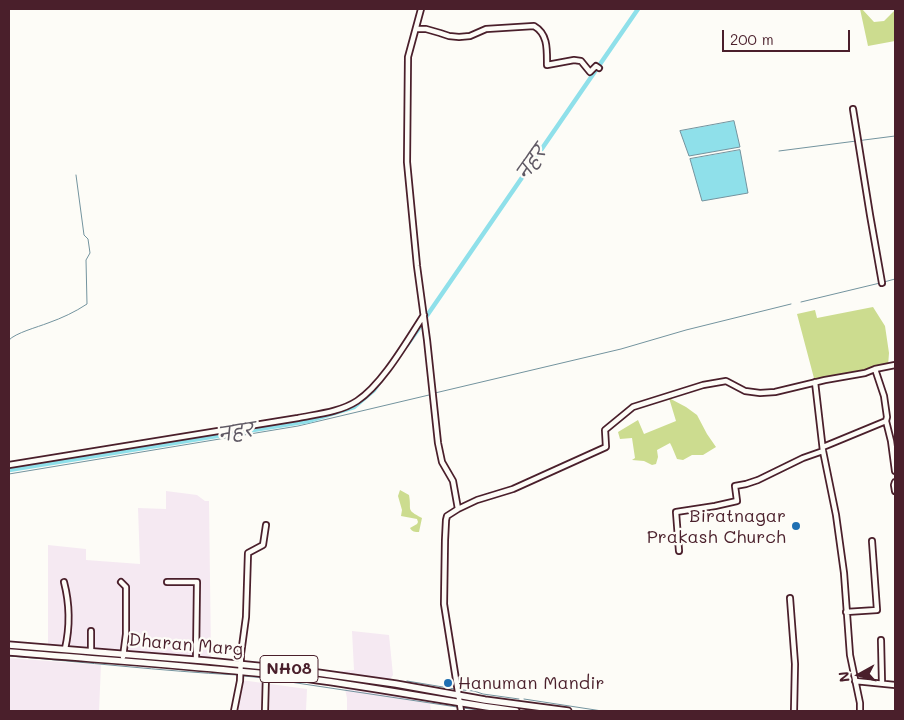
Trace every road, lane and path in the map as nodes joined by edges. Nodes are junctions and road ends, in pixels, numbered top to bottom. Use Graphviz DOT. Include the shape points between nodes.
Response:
graph roads {
  1 [pos="421,9"];
  2 [pos="416,29"];
  3 [pos="597,67"];
  4 [pos="853,109"];
  5 [pos="882,283"];
  6 [pos="424,315"];
  7 [pos="895,365"];
  8 [pos="875,369"];
  9 [pos="816,382"];
  10 [pos="886,421"];
  11 [pos="823,449"];
  12 [pos="9,465"];
  13 [pos="895,471"];
  14 [pos="895,482"];
  15 [pos="895,491"];
  16 [pos="458,509"];
  17 [pos="266,525"];
  18 [pos="872,541"];
  19 [pos="679,551"];
  20 [pos="64,582"];
  21 [pos="122,582"];
  22 [pos="167,582"];
  23 [pos="790,598"];
  24 [pos="846,612"];
  25 [pos="91,631"];
  26 [pos="881,640"];
  27 [pos="9,645"];
  28 [pos="65,649"];
  29 [pos="90,651"];
  30 [pos="9,652"];
  31 [pos="123,654"];
  32 [pos="196,660"];
  33 [pos="123,661"];
  34 [pos="241,664"];
  35 [pos="240,672"];
  36 [pos="310,672"];
  37 [pos="266,674"];
  38 [pos="310,679"];
  39 [pos="855,681"];
  40 [pos="882,684"];
  41 [pos="895,685"];
  42 [pos="459,695"];
  43 [pos="460,703"];
  44 [pos="234,711"];
  45 [pos="265,711"];
  46 [pos="461,711"];
  47 [pos="516,711"];
  48 [pos="564,711"];
  49 [pos="794,711"];
  50 [pos="860,711"];
  1 -- 2 [label="street"];
  2 -- 3 [label="street" via="459,37 486,29 534,26 540,29 546,41 547,65 574,60 581,61 590,72"];
  2 -- 6 [label="street" via="408,57 407,162"];
  4 -- 5 [label="street"];
  6 -- 12 [label="street" via="375,385 357,401 342,408"];
  6 -- 16 [label="street" via="438,443 442,462 454,481"];
  7 -- 8 [label="street"];
  8 -- 9 [label="street"];
  8 -- 10 [label="street" via="884,396"];
  9 -- 11 [label="street"];
  9 -- 16 [label="street" via="760,393 745,391 726,381 702,385 632,407 605,430 606,447 513,489"];
  10 -- 11 [label="street"];
  10 -- 13 [label="street"];
  11 -- 19 [label="street" via="758,480 735,486 737,501 676,512"];
  11 -- 24 [label="street" via="836,515"];
  14 -- 15 [label="street"];
  16 -- 42 [label="street" via="446,520 444,604"];
  17 -- 34 [label="street" via="263,544 248,553"];
  18 -- 24 [label="street" via="878,610"];
  20 -- 28 [label="street" via="69,632"];
  21 -- 31 [label="street" via="126,587"];
  22 -- 32 [label="street" via="197,582"];
  23 -- 49 [label="street" via="795,664"];
  24 -- 39 [label="street"];
  25 -- 29 [label="street"];
  26 -- 40 [label="street"];
  27 -- 28 [label="main road, Dharan Marg / NH08"];
  28 -- 29 [label="main road, Dharan Marg / NH08"];
  29 -- 31 [label="main road, Dharan Marg / NH08"];
  30 -- 33 [label="main road, NH08"];
  31 -- 32 [label="main road, Dharan Marg / NH08"];
  31 -- 33 [label="street"];
  32 -- 34 [label="main road, Dharan Marg / NH08"];
  33 -- 35 [label="main road, NH08"];
  34 -- 35 [label="street"];
  34 -- 36 [label="main road, Dharan Marg / NH08"];
  35 -- 37 [label="main road, NH08"];
  35 -- 44 [label="street"];
  36 -- 38 [label="main road"];
  36 -- 42 [label="main road, Dharan Marg / NH08"];
  37 -- 38 [label="main road, NH08"];
  37 -- 45 [label="street"];
  38 -- 43 [label="main road, NH08"];
  39 -- 40 [label="street"];
  39 -- 50 [label="street"];
  40 -- 41 [label="street"];
  42 -- 43 [label="street"];
  42 -- 48 [label="main road, Dharan Marg / NH08"];
  43 -- 46 [label="street"];
  43 -- 47 [label="main road, NH08"];
}
